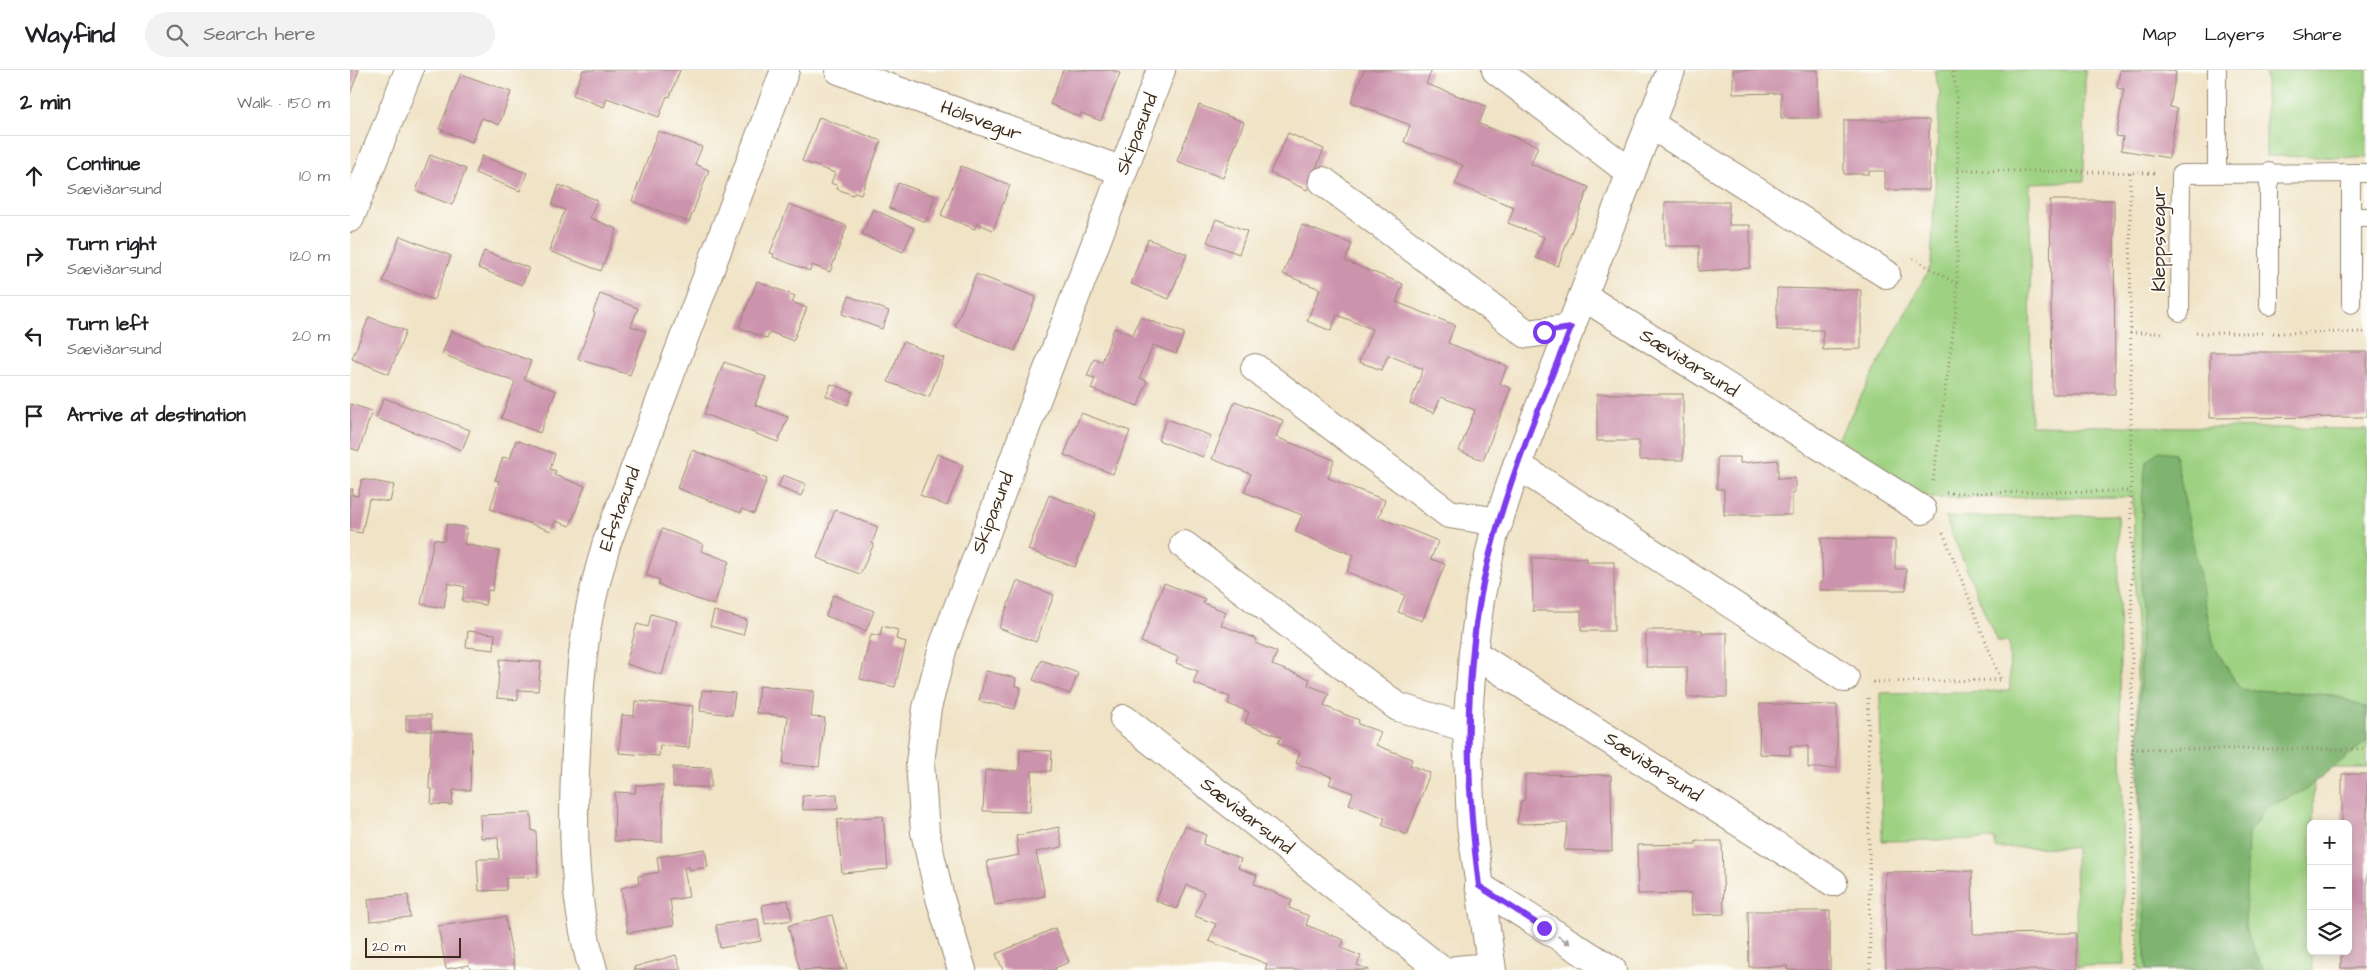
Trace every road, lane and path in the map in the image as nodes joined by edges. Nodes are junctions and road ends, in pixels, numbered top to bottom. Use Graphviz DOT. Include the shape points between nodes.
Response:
graph roads {
  1 [pos="409,70"];
  2 [pos="786,70"];
  3 [pos="840,70"];
  4 [pos="1162,70"];
  5 [pos="1496,70"];
  6 [pos="1671,70"];
  7 [pos="1952,70"];
  8 [pos="2218,70"];
  9 [pos="1650,124"];
  10 [pos="1958,170"];
  11 [pos="1123,171"];
  12 [pos="2269,172"];
  13 [pos="1631,173"];
  14 [pos="2130,173"];
  15 [pos="2218,173"];
  16 [pos="2359,173"];
  17 [pos="2181,174"];
  18 [pos="1323,181"];
  19 [pos="2359,217"];
  20 [pos="350,218"];
  21 [pos="1886,274"];
  22 [pos="1957,284"];
  23 [pos="1583,296"];
  24 [pos="2351,304"];
  25 [pos="2269,306"];
  26 [pos="2180,312"];
  27 [pos="1571,328"];
  28 [pos="2367,332"];
  29 [pos="2130,333"];
  30 [pos="2170,333"];
  31 [pos="2189,333"];
  32 [pos="1255,368"];
  33 [pos="1517,465"];
  34 [pos="1932,484"];
  35 [pos="2130,491"];
  36 [pos="1935,509"];
  37 [pos="1499,522"];
  38 [pos="1184,545"];
  39 [pos="1473,652"];
  40 [pos="1856,680"];
  41 [pos="1124,718"];
  42 [pos="1468,728"];
  43 [pos="2132,749"];
  44 [pos="2367,749"];
  45 [pos="1832,882"];
  46 [pos="1479,886"];
  47 [pos="1492,968"];
  48 [pos="593,970"];
  49 [pos="962,970"];
  50 [pos="1441,970"];
  51 [pos="1456,970"];
  52 [pos="1612,970"];
  53 [pos="1870,970"];
  54 [pos="2133,970"];
  1 -- 20 [label="street"];
  2 -- 48 [label="street, Efstasund" via="606,545 590,604 574,775 574,861 583,935"];
  3 -- 11 [label="street, Hólsvegur"];
  4 -- 11 [label="street, Skipasund"];
  5 -- 13 [label="street"];
  6 -- 9 [label="street"];
  7 -- 10 [label="path" via="1957,103"];
  8 -- 15 [label="lane"];
  9 -- 13 [label="street"];
  9 -- 21 [label="street"];
  10 -- 14 [label="path"];
  10 -- 22 [label="path"];
  11 -- 49 [label="street, Skipasund" via="943,647 927,708 920,762 925,832 940,898"];
  12 -- 15 [label="lane, Kleppsvegur"];
  12 -- 16 [label="lane, Kleppsvegur"];
  12 -- 25 [label="lane"];
  13 -- 23 [label="street"];
  14 -- 17 [label="path"];
  14 -- 29 [label="path"];
  15 -- 17 [label="lane, Kleppsvegur"];
  16 -- 19 [label="lane, Kleppsvegur"];
  17 -- 26 [label="lane, Kleppsvegur"];
  18 -- 27 [label="street" via="1527,334"];
  19 -- 24 [label="lane, Kleppsvegur"];
  21 -- 22 [label="path" via="1899,250"];
  22 -- 34 [label="path"];
  23 -- 27 [label="street"];
  23 -- 36 [label="street, Sæviðarsund"];
  27 -- 33 [label="street"];
  28 -- 31 [label="path"];
  29 -- 30 [label="path"];
  29 -- 35 [label="path"];
  32 -- 37 [label="street" via="1449,514"];
  33 -- 37 [label="street"];
  33 -- 40 [label="street"];
  35 -- 36 [label="path"];
  35 -- 43 [label="path"];
  36 -- 40 [label="path" via="2000,680"];
  37 -- 39 [label="street" via="1480,600"];
  38 -- 42 [label="street" via="1398,707"];
  39 -- 42 [label="street"];
  39 -- 45 [label="street, Sæviðarsund"];
  40 -- 53 [label="path" via="1869,704"];
  41 -- 50 [label="street, Sæviðarsund"];
  42 -- 46 [label="street" via="1471,825"];
  43 -- 44 [label="path"];
  43 -- 54 [label="path"];
  46 -- 47 [label="street"];
  46 -- 52 [label="street, one-way"];
  47 -- 51 [label="street"];
}
